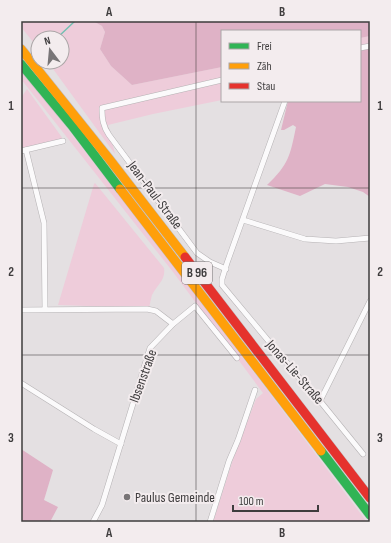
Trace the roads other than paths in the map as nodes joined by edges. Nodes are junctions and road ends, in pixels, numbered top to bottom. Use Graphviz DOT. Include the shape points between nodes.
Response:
graph roads {
  1 [pos="21,49"];
  2 [pos="21,64"];
  3 [pos="221,80"];
  4 [pos="285,102"];
  5 [pos="63,141"];
  6 [pos="24,150"];
  7 [pos="243,220"];
  8 [pos="370,238"];
  9 [pos="226,269"];
  10 [pos="370,301"];
  11 [pos="46,309"];
  12 [pos="21,310"];
  13 [pos="174,324"];
  14 [pos="237,358"];
  15 [pos="21,383"];
  16 [pos="255,390"];
  17 [pos="320,401"];
  18 [pos="121,444"];
  19 [pos="363,454"];
  20 [pos="370,498"];
  21 [pos="370,515"];
  22 [pos="93,522"];
  23 [pos="210,522"];
  1 -- 20 [label="highway, B 96" via="80,121"];
  2 -- 21 [label="highway, B 96" via="78,133"];
  3 -- 9 [label="street, Jean-Paul-Straße" via="102,108 103,123 109,135 197,253"];
  4 -- 7 [label="street"];
  5 -- 6 [label="street"];
  6 -- 11 [label="street" via="44,223"];
  7 -- 8 [label="street" via="305,239 336,241"];
  7 -- 9 [label="street"];
  9 -- 17 [label="street, Jonas-Lie-Straße" via="222,285"];
  10 -- 17 [label="street"];
  11 -- 12 [label="street"];
  11 -- 13 [label="street" via="147,309 156,311"];
  13 -- 14 [label="street, Ibsenstraße" via="195,306"];
  13 -- 18 [label="street, Ibsenstraße" via="150,348"];
  15 -- 18 [label="street"];
  16 -- 23 [label="street"];
  17 -- 19 [label="street, Jonas-Lie-Straße"];
  18 -- 22 [label="street, Ibsenstraße" via="102,505"];
}
